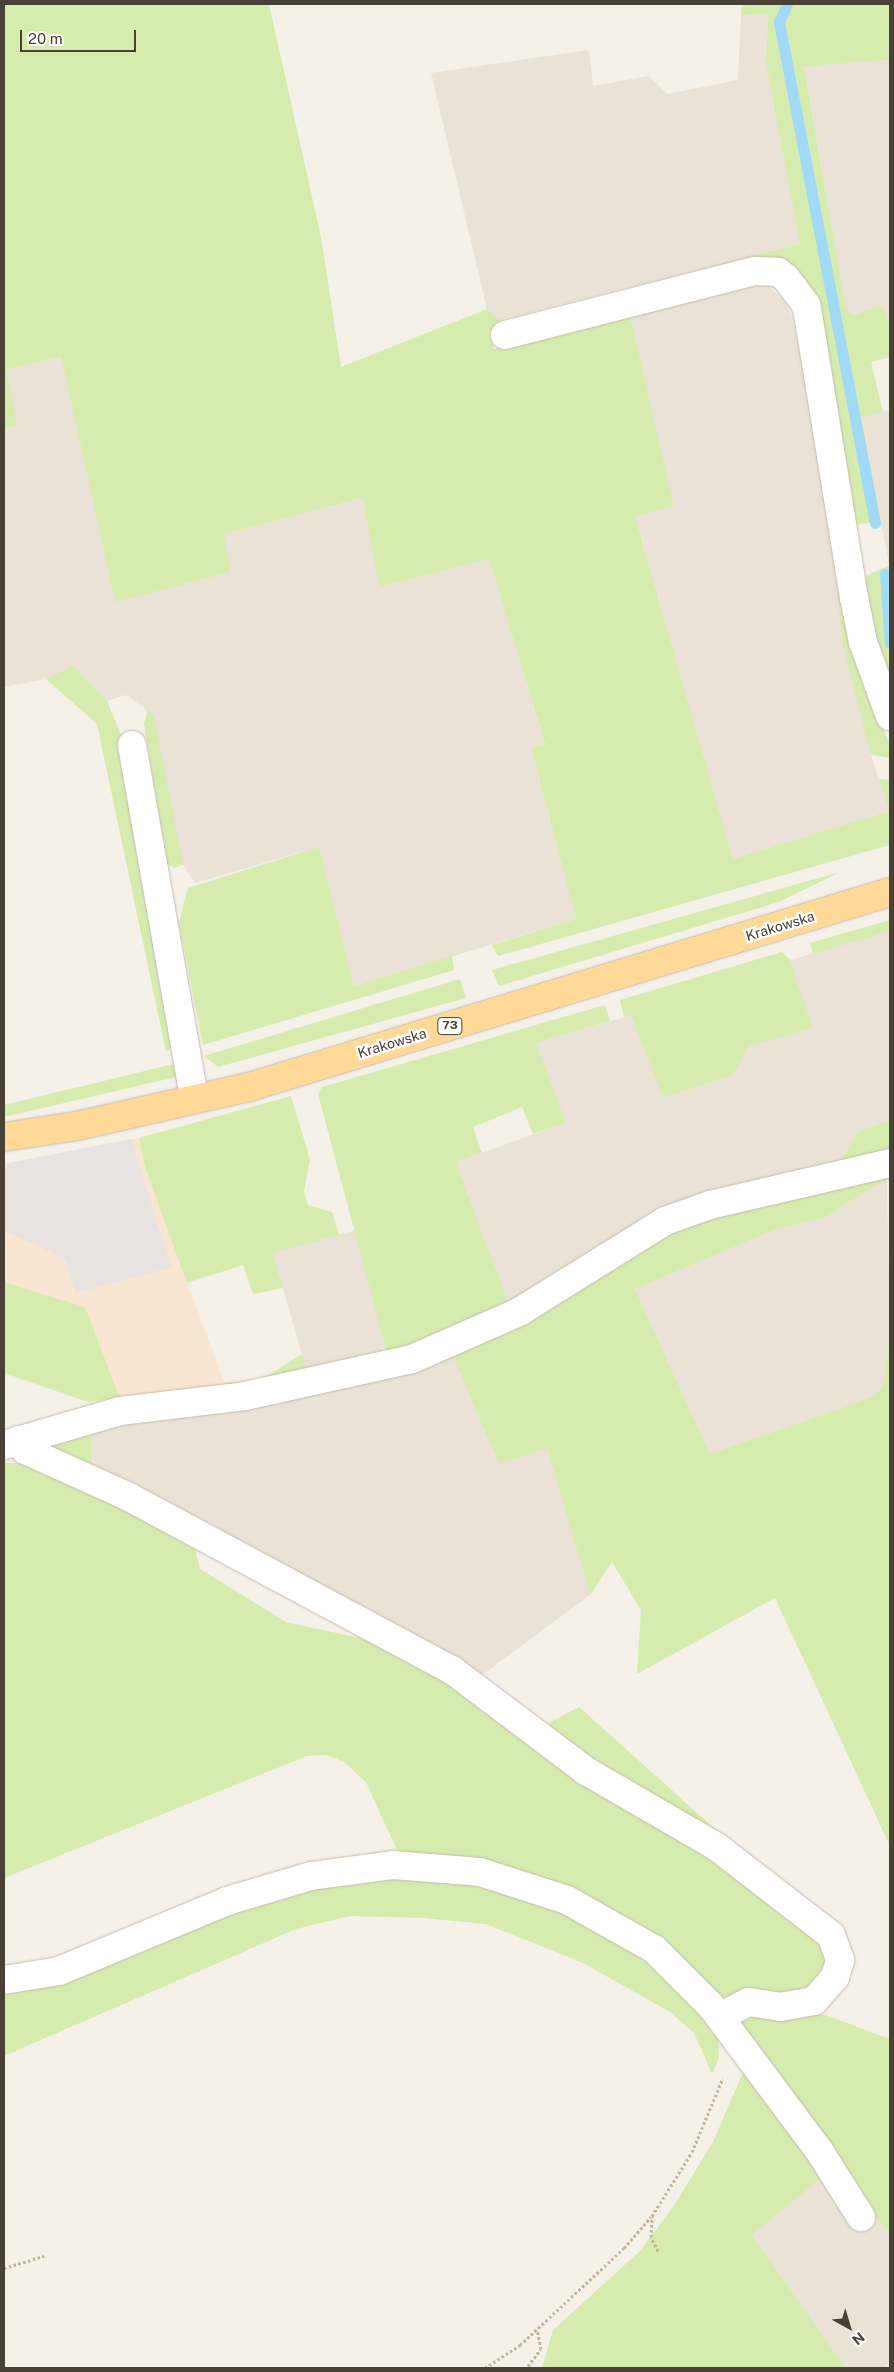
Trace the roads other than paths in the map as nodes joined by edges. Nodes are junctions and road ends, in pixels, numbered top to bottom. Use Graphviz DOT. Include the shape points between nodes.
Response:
graph roads {
  1 [pos="505,335"];
  2 [pos="890,716"];
  3 [pos="132,745"];
  4 [pos="890,892"];
  5 [pos="194,1098"];
  6 [pos="4,1137"];
  7 [pos="890,1163"];
  8 [pos="11,1443"];
  9 [pos="4,1980"];
  10 [pos="720,2017"];
  11 [pos="861,2217"];
  1 -- 2 [label="street" via="755,271 767,270 786,278 806,304 863,642"];
  3 -- 5 [label="street"];
  4 -- 5 [label="main road, Krakowska / 73" via="249,1087"];
  5 -- 6 [label="main road, Krakowska / 73" via="77,1126"];
  7 -- 8 [label="street" via="710,1205 664,1222 519,1312 412,1359 245,1396 120,1411"];
  8 -- 10 [label="street" via="127,1496 452,1670 586,1771 717,1847 831,1935 840,1960 835,1977 814,2001 781,2007 748,2002"];
  9 -- 10 [label="street" via="66,1968 227,1901 311,1876 350,1868 440,1866 527,1886 605,1920 654,1949"];
  10 -- 11 [label="street" via="820,2152"];
}
